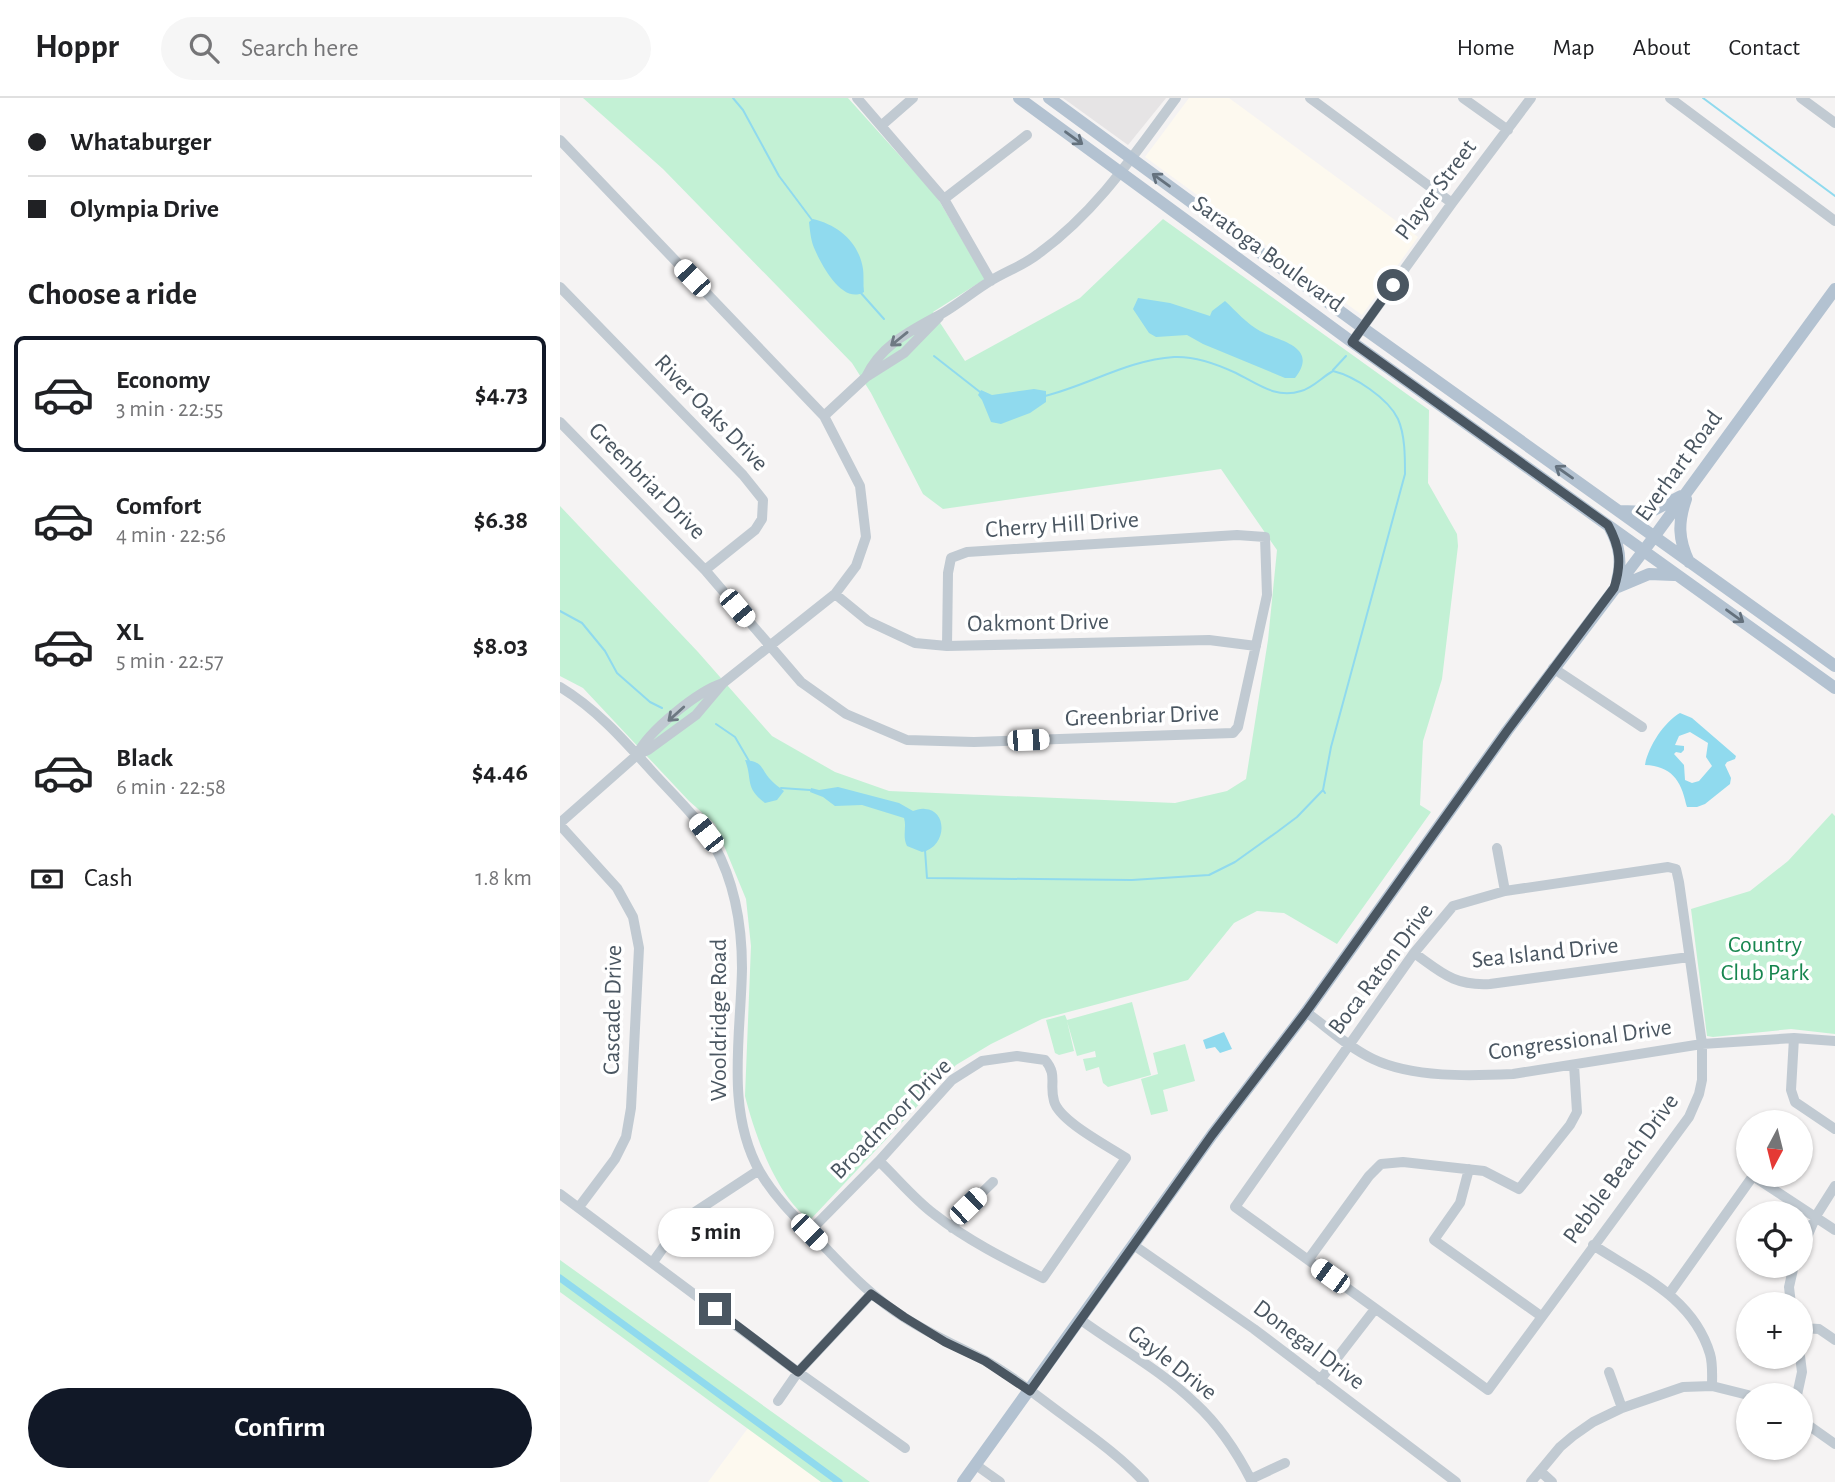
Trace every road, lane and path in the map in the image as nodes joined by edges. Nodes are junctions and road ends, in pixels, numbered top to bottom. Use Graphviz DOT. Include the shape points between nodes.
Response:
graph roads {
  1 [pos="858,98"];
  2 [pos="913,98"];
  3 [pos="1018,98"];
  4 [pos="1049,98"];
  5 [pos="1176,98"];
  6 [pos="1310,98"];
  7 [pos="1462,98"];
  8 [pos="1531,98"];
  9 [pos="1670,98"];
  10 [pos="1801,98"];
  11 [pos="1835,123"];
  12 [pos="882,125"];
  13 [pos="1507,130"];
  14 [pos="1027,135"];
  15 [pos="560,140"];
  16 [pos="1132,158"];
  17 [pos="1121,173"];
  18 [pos="944,199"];
  19 [pos="1452,203"];
  20 [pos="1835,221"];
  21 [pos="991,281"];
  22 [pos="560,287"];
  23 [pos="1835,289"];
  24 [pos="941,314"];
  25 [pos="1363,328"];
  26 [pos="1352,342"];
  27 [pos="866,377"];
  28 [pos="824,415"];
  29 [pos="560,422"];
  30 [pos="1691,486"];
  31 [pos="1619,511"];
  32 [pos="1608,525"];
  33 [pos="1265,537"];
  34 [pos="1654,537"];
  35 [pos="1643,551"];
  36 [pos="1689,562"];
  37 [pos="705,570"];
  38 [pos="1679,576"];
  39 [pos="1614,588"];
  40 [pos="835,594"];
  41 [pos="769,646"];
  42 [pos="947,646"];
  43 [pos="1256,646"];
  44 [pos="1835,666"];
  45 [pos="1553,668"];
  46 [pos="560,687"];
  47 [pos="1835,688"];
  48 [pos="1642,727"];
  49 [pos="637,755"];
  50 [pos="560,824"];
  51 [pos="1497,848"];
  52 [pos="1676,869"];
  53 [pos="1505,891"];
  54 [pos="1414,953"];
  55 [pos="1689,957"];
  56 [pos="1306,1012"];
  57 [pos="1794,1038"];
  58 [pos="1835,1041"];
  59 [pos="1350,1044"];
  60 [pos="1702,1044"];
  61 [pos="1574,1065"];
  62 [pos="1835,1129"];
  63 [pos="879,1161"];
  64 [pos="1469,1169"];
  65 [pos="759,1170"];
  66 [pos="993,1182"];
  67 [pos="1835,1186"];
  68 [pos="560,1194"];
  69 [pos="579,1207"];
  70 [pos="1816,1216"];
  71 [pos="1813,1223"];
  72 [pos="952,1228"];
  73 [pos="1835,1230"];
  74 [pos="809,1232"];
  75 [pos="1593,1245"];
  76 [pos="1135,1246"];
  77 [pos="1308,1260"];
  78 [pos="653,1262"];
  79 [pos="871,1294"];
  80 [pos="1670,1294"];
  81 [pos="1375,1308"];
  82 [pos="1541,1316"];
  83 [pos="1081,1320"];
  84 [pos="1813,1329"];
  85 [pos="1835,1340"];
  86 [pos="798,1372"];
  87 [pos="1609,1372"];
  88 [pos="1320,1380"];
  89 [pos="1712,1387"];
  90 [pos="1030,1391"];
  91 [pos="1736,1392"];
  92 [pos="778,1401"];
  93 [pos="1622,1408"];
  94 [pos="1813,1428"];
  95 [pos="1835,1444"];
  96 [pos="905,1448"];
  97 [pos="1285,1464"];
  98 [pos="976,1465"];
  99 [pos="1540,1471"];
  100 [pos="1252,1481"];
  101 [pos="963,1482"];
  102 [pos="1000,1482"];
  103 [pos="1144,1482"];
  104 [pos="1456,1482"];
  105 [pos="1531,1482"];
  106 [pos="1552,1482"];
  1 -- 12 [label="street"];
  2 -- 12 [label="street"];
  3 -- 17 [label="main road, Saratoga Boulevard, one-way"];
  4 -- 16 [label="main road, Saratoga Boulevard"];
  5 -- 16 [label="street"];
  6 -- 19 [label="street"];
  7 -- 13 [label="street"];
  8 -- 13 [label="street, Player Street"];
  9 -- 20 [label="street"];
  10 -- 11 [label="street"];
  12 -- 18 [label="street"];
  13 -- 19 [label="street, Player Street"];
  14 -- 18 [label="street"];
  15 -- 28 [label="street"];
  16 -- 17 [label="street"];
  25 -- 16 [label="main road, Saratoga Boulevard, one-way"];
  17 -- 21 [label="street" via="1094,206 1037,255"];
  17 -- 26 [label="main road, Saratoga Boulevard"];
  18 -- 21 [label="street"];
  19 -- 25 [label="street, Player Street"];
  21 -- 24 [label="street"];
  22 -- 37 [label="street, River Oaks Drive" via="763,499 762,519 755,530"];
  23 -- 30 [label="main road, Everhart Road"];
  24 -- 27 [label="street" via="904,353"];
  24 -- 27 [label="street, one-way" via="897,338"];
  25 -- 26 [label="street, Player Street"];
  31 -- 25 [label="main road, Saratoga Boulevard, one-way"];
  26 -- 32 [label="main road, Saratoga Boulevard"];
  27 -- 28 [label="street"];
  28 -- 40 [label="street" via="860,486 866,537 856,566"];
  29 -- 37 [label="street, Greenbriar Drive"];
  30 -- 31 [label="main road" via="1679,498 1650,512"];
  30 -- 34 [label="main road, Everhart Road"];
  30 -- 36 [label="main road" via="1679,527"];
  31 -- 34 [label="main road, Saratoga Boulevard"];
  32 -- 35 [label="main road, Saratoga Boulevard"];
  32 -- 39 [label="main road" via="1619,554"];
  33 -- 42 [label="street, Cherry Hill Drive" via="967,552 951,558"];
  33 -- 43 [label="street, Greenbriar Drive" via="1267,595"];
  34 -- 35 [label="main road, Everhart Road"];
  34 -- 36 [label="main road, Saratoga Boulevard"];
  35 -- 38 [label="main road, Saratoga Boulevard"];
  35 -- 39 [label="main road, Everhart Road"];
  36 -- 44 [label="main road, Saratoga Boulevard"];
  37 -- 41 [label="street, Greenbriar Drive"];
  38 -- 39 [label="main road" via="1649,573"];
  38 -- 47 [label="main road, Saratoga Boulevard, one-way"];
  39 -- 45 [label="main road, Everhart Road"];
  40 -- 41 [label="street"];
  40 -- 42 [label="street, Oakmont Drive" via="868,621 915,643"];
  41 -- 43 [label="street, Greenbriar Drive" via="800,682 846,714 907,740 974,742 1233,733"];
  41 -- 49 [label="street" via="723,683 688,703"];
  42 -- 43 [label="street, Oakmont Drive" via="1209,640"];
  45 -- 48 [label="street"];
  45 -- 56 [label="main road, Everhart Road"];
  46 -- 49 [label="street, Wooldridge Road" via="600,715"];
  49 -- 50 [label="street"];
  49 -- 65 [label="street, Wooldridge Road" via="706,833 733,889 742,966 738,1094 746,1139"];
  50 -- 69 [label="street, Cascade Drive" via="617,888 633,917 639,948 626,1137"];
  51 -- 53 [label="street"];
  52 -- 53 [label="street, Boca Raton Drive"];
  52 -- 55 [label="street, Pebble Beach Drive"];
  53 -- 54 [label="street, Boca Raton Drive" via="1454,906"];
  54 -- 55 [label="street, Sea Island Drive" via="1454,981 1469,985"];
  54 -- 59 [label="street, Boca Raton Drive"];
  55 -- 60 [label="street, Pebble Beach Drive"];
  56 -- 59 [label="street, Congressional Drive"];
  56 -- 76 [label="main road, Everhart Road"];
  57 -- 58 [label="street, Congressional Drive"];
  57 -- 60 [label="street, Congressional Drive"];
  57 -- 62 [label="street" via="1791,1090 1795,1102"];
  59 -- 61 [label="street, Congressional Drive" via="1390,1067 1413,1071 1492,1075"];
  59 -- 77 [label="street, Boca Raton Drive" via="1235,1208"];
  60 -- 61 [label="street, Congressional Drive"];
  60 -- 75 [label="street, Pebble Beach Drive" via="1702,1080 1689,1117"];
  61 -- 64 [label="street" via="1577,1112 1520,1189"];
  63 -- 72 [label="street"];
  63 -- 72 [label="street, Broadmoor Drive" via="952,1080 982,1061 1017,1056 1045,1060 1052,1068 1054,1102 1062,1115 1126,1158 1043,1278"];
  63 -- 74 [label="street, Broadmoor Drive"];
  64 -- 77 [label="street" via="1381,1164"];
  64 -- 82 [label="street" via="1460,1203 1434,1240"];
  65 -- 74 [label="street, Wooldridge Road"];
  65 -- 78 [label="street" via="695,1212"];
  66 -- 72 [label="street"];
  67 -- 70 [label="street"];
  68 -- 69 [label="street"];
  69 -- 78 [label="street"];
  70 -- 71 [label="street"];
  70 -- 73 [label="street"];
  70 -- 80 [label="street" via="1753,1176"];
  74 -- 79 [label="street, Wooldridge Road"];
  75 -- 80 [label="street"];
  75 -- 82 [label="street, Pebble Beach Drive"];
  76 -- 83 [label="main road, Everhart Road"];
  76 -- 88 [label="street, Donegal Drive"];
  77 -- 81 [label="street"];
  78 -- 86 [label="street"];
  79 -- 86 [label="street"];
  79 -- 90 [label="street, Wooldridge Road"];
  80 -- 89 [label="street" via="1690,1312 1701,1332 1711,1356"];
  81 -- 82 [label="street, Pebble Beach Drive" via="1488,1390"];
  81 -- 88 [label="street"];
  83 -- 90 [label="main road, Everhart Road"];
  83 -- 100 [label="street, Gayle Drive" via="1196,1403"];
  84 -- 85 [label="street"];
  86 -- 92 [label="street"];
  86 -- 96 [label="street"];
  87 -- 93 [label="street"];
  88 -- 104 [label="street, Donegal Drive"];
  89 -- 91 [label="street"];
  89 -- 93 [label="street" via="1683,1387"];
  90 -- 98 [label="main road, Everhart Road"];
  90 -- 103 [label="street, Wooldridge Road" via="1123,1460"];
  93 -- 99 [label="street" via="1573,1436"];
  94 -- 95 [label="street"];
  97 -- 100 [label="street"];
  98 -- 101 [label="main road, Everhart Road"];
  98 -- 102 [label="street"];
  99 -- 105 [label="street"];
  99 -- 106 [label="street"];
}
